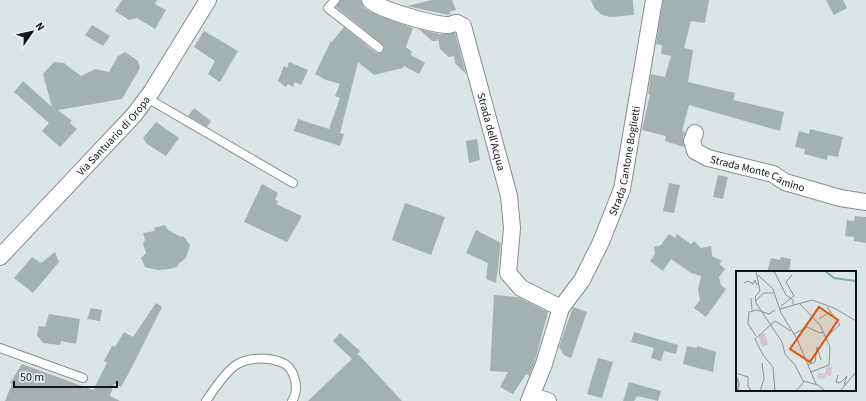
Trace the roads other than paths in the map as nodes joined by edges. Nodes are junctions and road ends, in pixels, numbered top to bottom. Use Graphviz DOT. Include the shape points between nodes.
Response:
graph roads {
  1 [pos="208,0"];
  2 [pos="335,0"];
  3 [pos="370,0"];
  4 [pos="654,0"];
  5 [pos="379,48"];
  6 [pos="147,98"];
  7 [pos="695,133"];
  8 [pos="293,183"];
  9 [pos="866,202"];
  10 [pos="0,257"];
  11 [pos="560,308"];
  12 [pos="0,348"];
  13 [pos="84,378"];
  14 [pos="530,398"];
  15 [pos="206,401"];
  16 [pos="292,401"];
  17 [pos="548,401"];
  1 -- 6 [label="street, Via Santuario di Oropa"];
  2 -- 5 [label="lane" via="328,8"];
  3 -- 11 [label="street, Strada dell'Acqua" via="396,13 447,25 457,23 463,26 509,196 512,228 508,273 521,288"];
  4 -- 11 [label="street, Strada Cantone Boglietti" via="622,189 601,242 582,280"];
  6 -- 8 [label="lane"];
  6 -- 10 [label="street, Via Santuario di Oropa" via="116,135"];
  7 -- 9 [label="street, Strada Monte Camino" via="692,141 694,151 708,158 773,174 785,182 840,198"];
  11 -- 14 [label="street" via="544,364"];
  12 -- 13 [label="lane"];
  14 -- 17 [label="street"];
  15 -- 16 [label="lane" via="235,365 252,359 282,362 292,372 296,383 295,397"];
}
